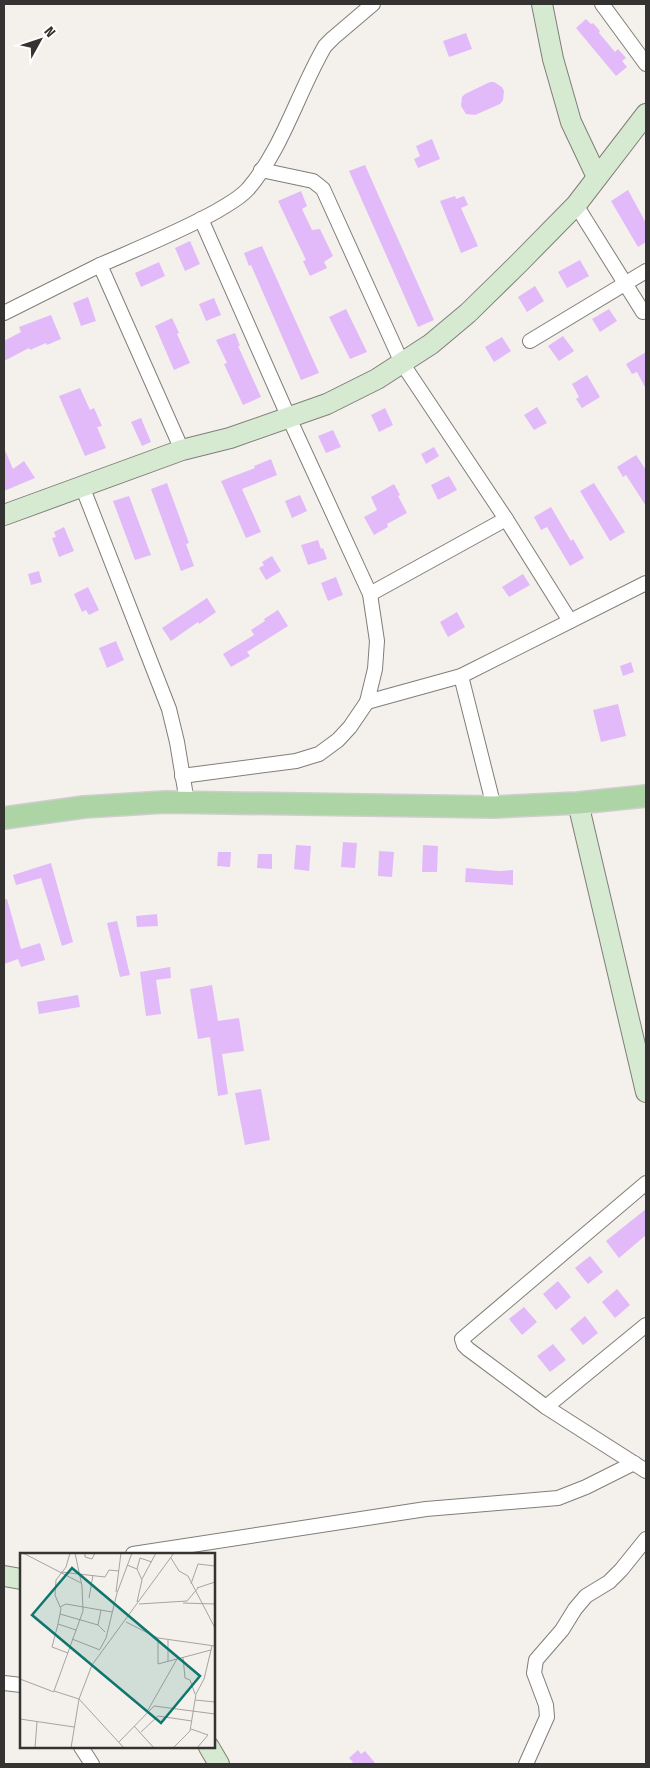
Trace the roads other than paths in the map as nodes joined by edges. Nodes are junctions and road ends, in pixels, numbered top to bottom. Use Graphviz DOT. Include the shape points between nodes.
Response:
graph roads {
  1 [pos="374,4"];
  2 [pos="542,4"];
  3 [pos="602,4"];
  4 [pos="646,64"];
  5 [pos="646,114"];
  6 [pos="261,170"];
  7 [pos="597,177"];
  8 [pos="576,205"];
  9 [pos="201,219"];
  10 [pos="100,265"];
  11 [pos="646,270"];
  12 [pos="625,283"];
  13 [pos="643,312"];
  14 [pos="4,313"];
  15 [pos="530,341"];
  16 [pos="402,363"];
  17 [pos="289,418"];
  18 [pos="182,450"];
  19 [pos="82,486"];
  20 [pos="4,515"];
  21 [pos="506,519"];
  22 [pos="646,583"];
  23 [pos="370,594"];
  24 [pos="570,621"];
  25 [pos="460,676"];
  26 [pos="367,702"];
  27 [pos="182,776"];
  28 [pos="646,796"];
  29 [pos="187,802"];
  30 [pos="578,803"];
  31 [pos="494,807"];
  32 [pos="4,818"];
  33 [pos="646,1092"];
  34 [pos="646,1184"];
  35 [pos="646,1326"];
  36 [pos="546,1406"];
  37 [pos="634,1463"];
  38 [pos="646,1471"];
  39 [pos="646,1539"];
  40 [pos="140,1553"];
  41 [pos="4,1683"];
  42 [pos="20,1685"];
  43 [pos="82,1748"];
  44 [pos="210,1748"];
  45 [pos="92,1764"];
  46 [pos="219,1764"];
  47 [pos="526,1764"];
  1 -- 6 [label="street" via="325,46"];
  2 -- 7 [label="street" via="571,122"];
  3 -- 4 [label="street"];
  5 -- 7 [label="street"];
  6 -- 9 [label="street" via="238,198"];
  6 -- 16 [label="street" via="313,181 323,189"];
  7 -- 8 [label="street"];
  8 -- 12 [label="street"];
  8 -- 16 [label="street" via="468,313"];
  9 -- 10 [label="street"];
  9 -- 17 [label="street"];
  10 -- 14 [label="street"];
  10 -- 18 [label="street"];
  11 -- 12 [label="street"];
  12 -- 13 [label="street"];
  12 -- 15 [label="street"];
  16 -- 17 [label="street" via="327,404"];
  16 -- 21 [label="street"];
  17 -- 18 [label="street"];
  17 -- 23 [label="street"];
  18 -- 19 [label="street"];
  19 -- 20 [label="street"];
  19 -- 27 [label="street" via="169,709"];
  21 -- 23 [label="street"];
  21 -- 24 [label="street"];
  22 -- 24 [label="street"];
  23 -- 26 [label="street" via="377,641 376,669"];
  24 -- 25 [label="street"];
  25 -- 26 [label="street"];
  25 -- 31 [label="street"];
  26 -- 27 [label="street" via="338,740 319,754 296,761"];
  27 -- 29 [label="street"];
  28 -- 30 [label="main road"];
  29 -- 31 [label="main road"];
  29 -- 32 [label="main road" via="84,807"];
  30 -- 31 [label="main road"];
  30 -- 33 [label="street"];
  34 -- 36 [label="street" via="462,1339 468,1349"];
  35 -- 36 [label="street"];
  36 -- 37 [label="street"];
  37 -- 38 [label="street"];
  37 -- 40 [label="street" via="558,1498 426,1509"];
  39 -- 47 [label="street" via="621,1570 586,1596 536,1660 534,1672 547,1717"];
  41 -- 42 [label="street"];
  43 -- 45 [label="street"];
  44 -- 46 [label="street"];
}
